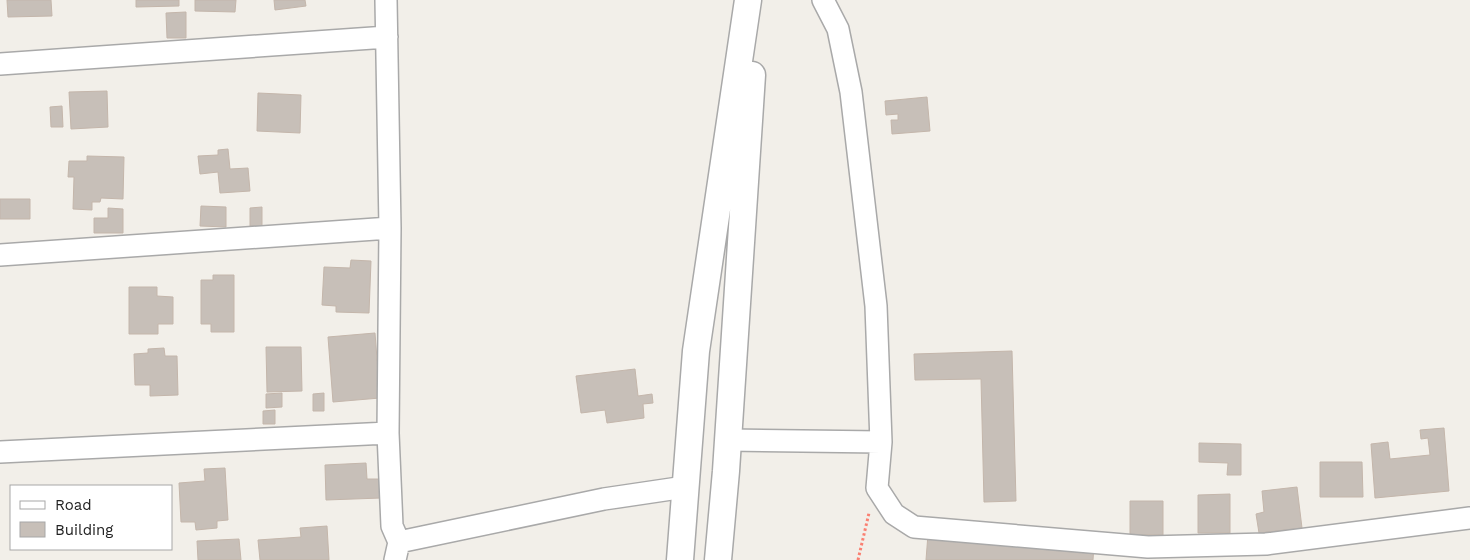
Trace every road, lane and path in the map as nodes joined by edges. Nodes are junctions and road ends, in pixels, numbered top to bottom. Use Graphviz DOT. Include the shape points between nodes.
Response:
graph roads {
  1 [pos="386,0"];
  2 [pos="748,0"];
  3 [pos="757,0"];
  4 [pos="823,0"];
  5 [pos="387,38"];
  6 [pos="0,64"];
  7 [pos="390,228"];
  8 [pos="0,255"];
  9 [pos="388,433"];
  10 [pos="728,440"];
  11 [pos="881,442"];
  12 [pos="0,452"];
  13 [pos="685,487"];
  14 [pos="877,488"];
  15 [pos="1470,518"];
  16 [pos="397,551"];
  17 [pos="680,560"];
  18 [pos="718,560"];
  19 [pos="858,560"];
  1 -- 5 [label="street"];
  2 -- 13 [label="street" via="696,351"];
  3 -- 10 [label="street"];
  4 -- 11 [label="street" via="838,29 851,92 876,306"];
  5 -- 6 [label="street"];
  5 -- 7 [label="street"];
  7 -- 8 [label="street"];
  7 -- 9 [label="street"];
  9 -- 12 [label="street"];
  9 -- 16 [label="street" via="392,526"];
  10 -- 11 [label="street"];
  10 -- 18 [label="street"];
  11 -- 14 [label="street"];
  13 -- 16 [label="street" via="604,499"];
  13 -- 17 [label="street"];
  14 -- 15 [label="street" via="894,514 914,527 1148,548 1266,544"];
  14 -- 19 [label="path"];
}
